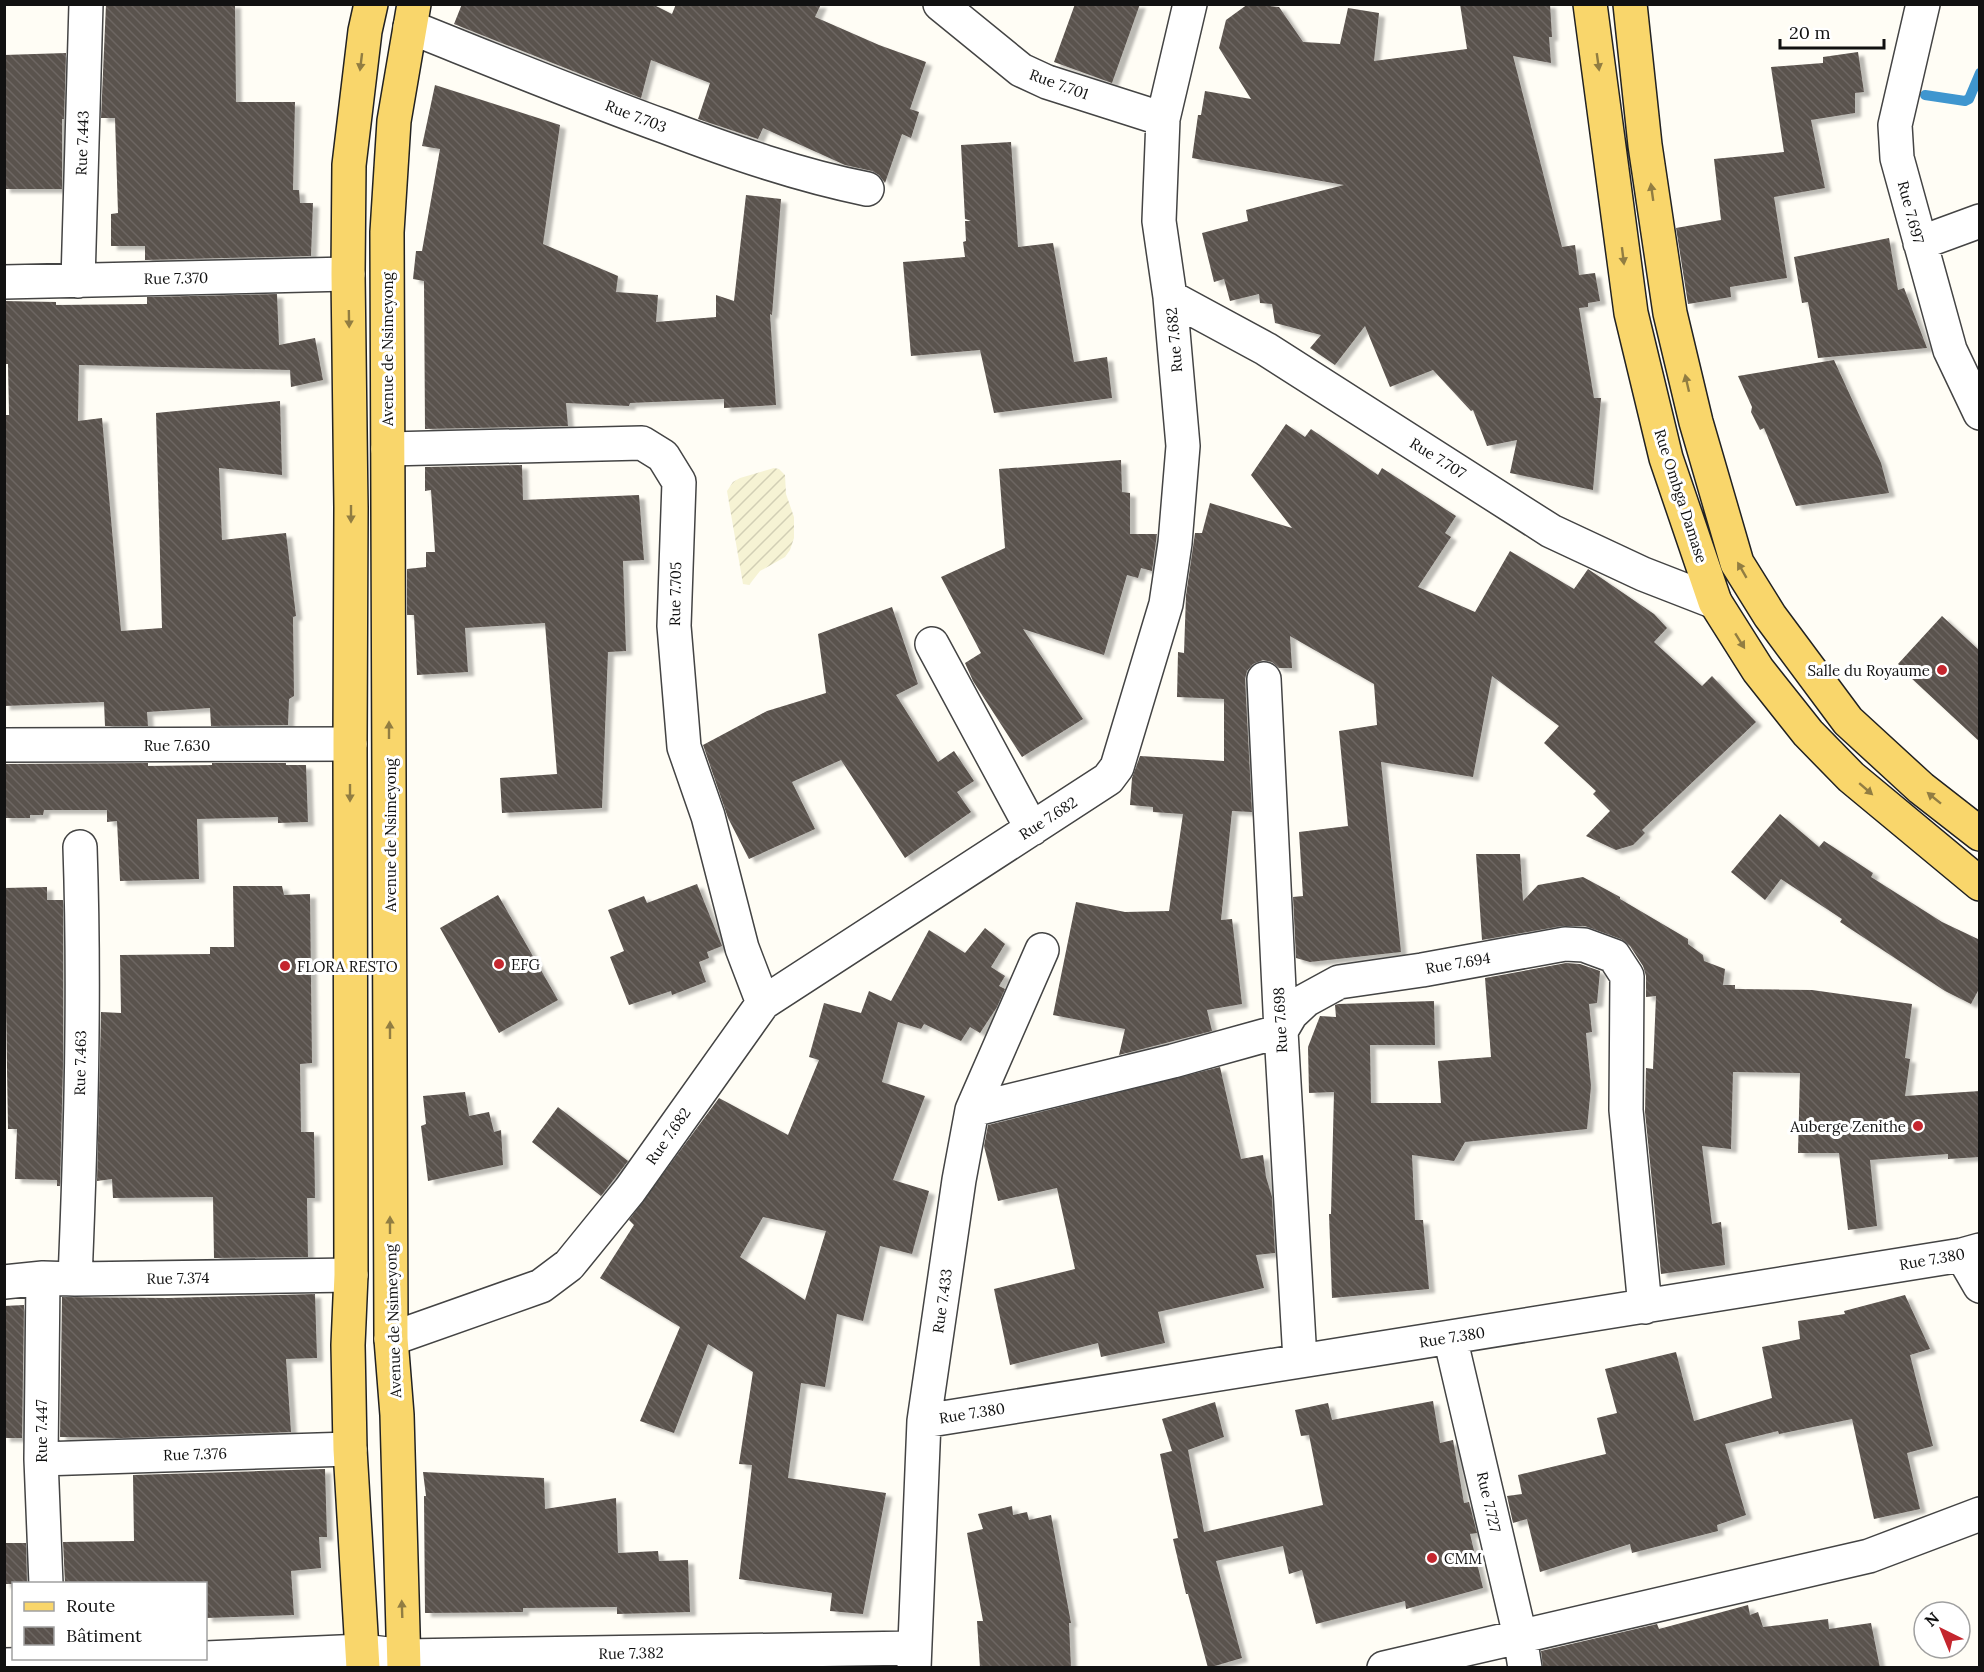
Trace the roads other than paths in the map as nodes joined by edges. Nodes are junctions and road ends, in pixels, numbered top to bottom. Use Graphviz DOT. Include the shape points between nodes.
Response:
graph roads {
  1 [pos="86,4"];
  2 [pos="370,4"];
  3 [pos="940,4"];
  4 [pos="1190,4"];
  5 [pos="1590,4"];
  6 [pos="1630,4"];
  7 [pos="1923,4"];
  8 [pos="412,16"];
  9 [pos="1163,119"];
  10 [pos="867,189"];
  11 [pos="1980,221"];
  12 [pos="1920,243"];
  13 [pos="348,274"];
  14 [pos="78,281"];
  15 [pos="4,282"];
  16 [pos="1170,297"];
  17 [pos="1980,413"];
  18 [pos="388,449"];
  19 [pos="1715,602"];
  20 [pos="932,644"];
  21 [pos="1264,679"];
  22 [pos="350,744"];
  23 [pos="4,745"];
  24 [pos="1032,829"];
  25 [pos="1980,834"];
  26 [pos="80,847"];
  27 [pos="1980,884"];
  28 [pos="1042,950"];
  29 [pos="763,1003"];
  30 [pos="1281,1031"];
  31 [pos="972,1110"];
  32 [pos="1971,1252"];
  33 [pos="351,1275"];
  34 [pos="59,1278"];
  35 [pos="4,1282"];
  36 [pos="1980,1286"];
  37 [pos="1645,1308"];
  38 [pos="1450,1337"];
  39 [pos="391,1339"];
  40 [pos="1300,1360"];
  41 [pos="924,1421"];
  42 [pos="350,1449"];
  43 [pos="41,1459"];
  44 [pos="1980,1514"];
  45 [pos="46,1582"];
  46 [pos="1522,1652"];
  47 [pos="207,1658"];
  48 [pos="914,1658"];
  49 [pos="363,1659"];
  50 [pos="164,1660"];
  51 [pos="710,1660"];
  52 [pos="404,1662"];
  53 [pos="50,1663"];
  54 [pos="4,1665"];
  55 [pos="1384,1668"];
  1 -- 14 [label="street, Rue 7.443"];
  2 -- 13 [label="main road, one-way" via="349,165"];
  3 -- 9 [label="street, Rue 7.701" via="1021,70"];
  4 -- 9 [label="street, Rue 7.682"];
  5 -- 19 [label="main road, Rue Ombga Damase, one-way" via="1631,314 1666,458"];
  25 -- 6 [label="main road, one-way" via="1921,788 1848,721 1770,616 1737,563 1696,422 1670,313 1645,145"];
  7 -- 12 [label="street, Rue 7.697" via="1895,125 1897,158"];
  8 -- 10 [label="street, Rue 7.703" via="625,112 736,153"];
  8 -- 18 [label="main road, Avenue de Nsimeyong" via="394,122 387,232"];
  9 -- 16 [label="street, Rue 7.682" via="1159,221"];
  11 -- 12 [label="street"];
  12 -- 17 [label="street, Rue 7.697" via="1950,350"];
  13 -- 14 [label="street, Rue 7.370"];
  13 -- 22 [label="main road, one-way"];
  14 -- 15 [label="street, Rue 7.370"];
  16 -- 19 [label="street, Rue 7.707" via="1266,349 1551,531"];
  16 -- 24 [label="street, Rue 7.682" via="1183,446 1166,604 1117,766 1108,779"];
  18 -- 29 [label="street, Rue 7.705" via="642,442 663,456 679,482 674,626 684,747 708,816 742,948"];
  39 -- 18 [label="main road, Avenue de Nsimeyong, one-way"];
  19 -- 27 [label="main road, Rue Ombga Damase, one-way" via="1758,670 1808,732 1851,777"];
  20 -- 24 [label="street"];
  21 -- 30 [label="street, Rue 7.698"];
  22 -- 23 [label="street, Rue 7.630"];
  22 -- 33 [label="main road, one-way"];
  24 -- 29 [label="street, Rue 7.682"];
  26 -- 34 [label="street, Rue 7.463" via="78,1190"];
  28 -- 31 [label="street, Rue 7.433"];
  29 -- 39 [label="street, Rue 7.682" via="630,1190 569,1265 542,1286"];
  30 -- 31 [label="street"];
  30 -- 37 [label="street, Rue 7.694" via="1306,1000 1339,982 1565,944 1584,945 1614,956 1627,976 1626,1110"];
  30 -- 40 [label="street, Rue 7.698"];
  31 -- 41 [label="street, Rue 7.433"];
  32 -- 36 [label="street"];
  32 -- 37 [label="street, Rue 7.380"];
  33 -- 34 [label="street, Rue 7.374"];
  33 -- 42 [label="main road"];
  34 -- 35 [label="street, Rue 7.374"];
  34 -- 43 [label="street, Rue 7.447"];
  37 -- 38 [label="street, Rue 7.380"];
  38 -- 40 [label="street, Rue 7.380"];
  38 -- 46 [label="street, Rue 7.727"];
  52 -- 39 [label="main road, Avenue de Nsimeyong, one-way"];
  40 -- 41 [label="street, Rue 7.380"];
  41 -- 48 [label="street, Rue 7.433"];
  42 -- 43 [label="street, Rue 7.376"];
  42 -- 49 [label="main road"];
  43 -- 45 [label="street, Rue 7.447"];
  44 -- 46 [label="street" via="1869,1556"];
  46 -- 55 [label="street"];
  47 -- 49 [label="street, Rue 7.382"];
  48 -- 51 [label="street, Rue 7.382"];
  49 -- 52 [label="street, Rue 7.382"];
  50 -- 53 [label="street, Rue 7.382"];
  51 -- 52 [label="street, Rue 7.382"];
  53 -- 54 [label="street, Rue 7.382"];
}
